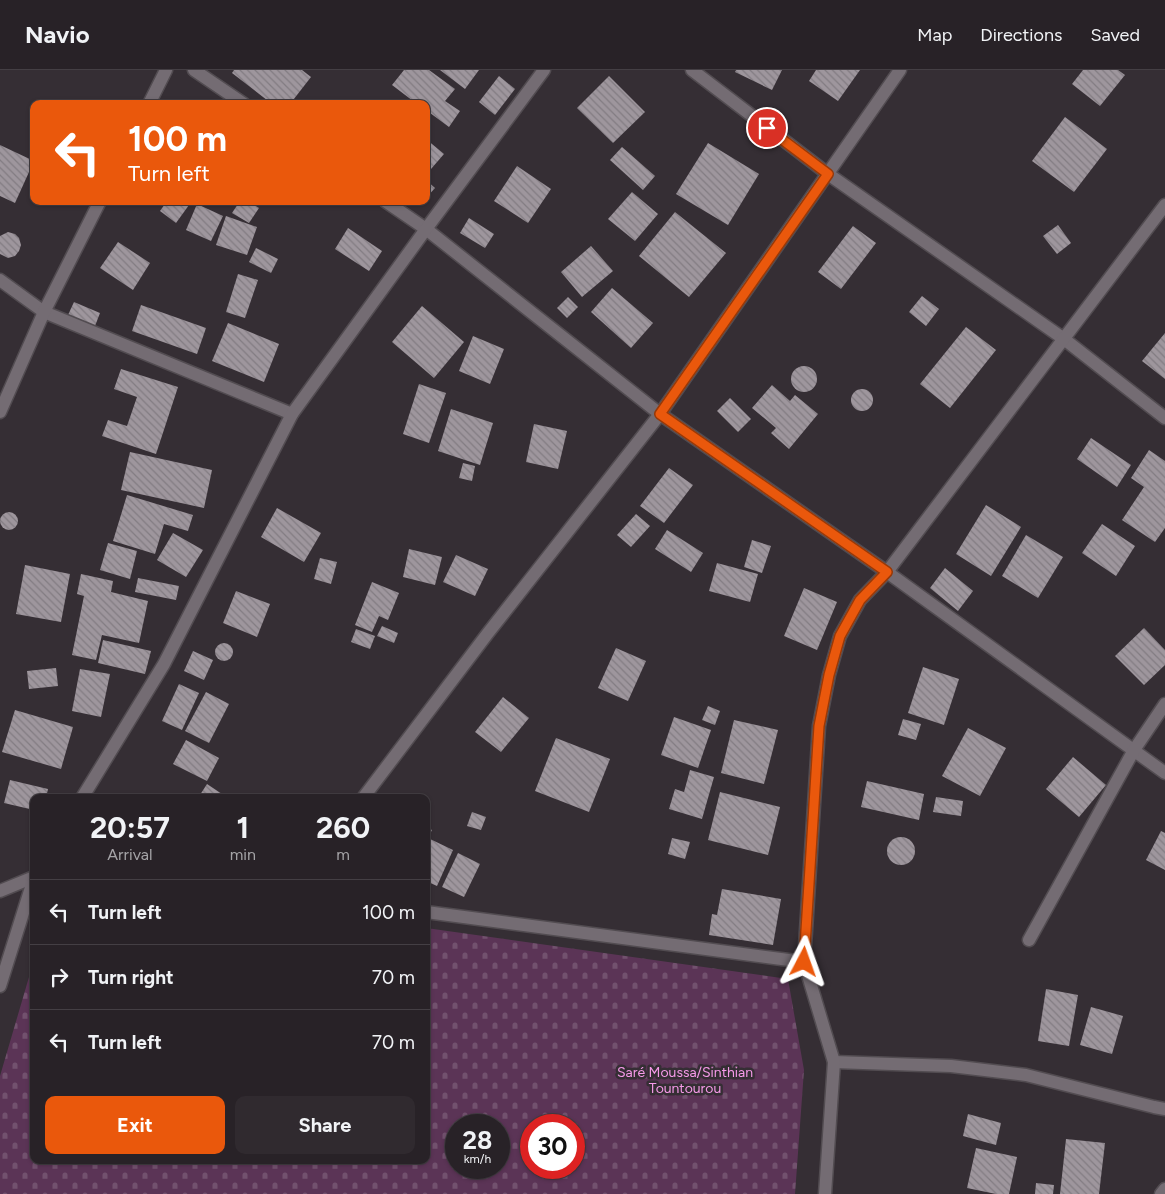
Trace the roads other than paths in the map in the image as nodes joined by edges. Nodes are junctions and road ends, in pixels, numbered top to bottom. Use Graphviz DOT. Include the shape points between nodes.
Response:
graph roads {
  1 [pos="166,70"];
  2 [pos="194,70"];
  3 [pos="544,70"];
  4 [pos="692,70"];
  5 [pos="900,70"];
  6 [pos="151,100"];
  7 [pos="238,100"];
  8 [pos="828,174"];
  9 [pos="98,205"];
  10 [pos="391,205"];
  11 [pos="1165,205"];
  12 [pos="426,229"];
  13 [pos="0,280"];
  14 [pos="44,312"];
  15 [pos="1064,339"];
  16 [pos="0,412"];
  17 [pos="292,414"];
  18 [pos="660,414"];
  19 [pos="1165,418"];
  20 [pos="887,572"];
  21 [pos="1165,704"];
  22 [pos="1134,750"];
  23 [pos="1165,773"];
  24 [pos="84,794"];
  25 [pos="366,794"];
  26 [pos="30,879"];
  27 [pos="30,888"];
  28 [pos="0,891"];
  29 [pos="430,913"];
  30 [pos="1029,940"];
  31 [pos="804,962"];
  32 [pos="0,986"];
  33 [pos="834,1062"];
  34 [pos="1165,1109"];
  35 [pos="1165,1189"];
  36 [pos="825,1194"];
  37 [pos="1162,1194"];
  1 -- 6 [label="street"];
  2 -- 7 [label="street"];
  3 -- 12 [label="street"];
  4 -- 8 [label="street"];
  5 -- 8 [label="street"];
  8 -- 15 [label="street"];
  8 -- 18 [label="street"];
  9 -- 14 [label="street"];
  10 -- 12 [label="street"];
  11 -- 15 [label="street"];
  12 -- 17 [label="street"];
  12 -- 18 [label="street"];
  13 -- 14 [label="street"];
  14 -- 16 [label="street"];
  14 -- 17 [label="street"];
  15 -- 19 [label="street"];
  15 -- 20 [label="street"];
  17 -- 24 [label="street" via="164,664"];
  18 -- 20 [label="street"];
  18 -- 25 [label="street"];
  20 -- 22 [label="street"];
  20 -- 31 [label="street" via="860,600 840,636 829,675 819,726"];
  21 -- 22 [label="street"];
  22 -- 23 [label="street"];
  22 -- 30 [label="street"];
  26 -- 28 [label="street"];
  27 -- 32 [label="street"];
  29 -- 31 [label="street"];
  31 -- 33 [label="street"];
  33 -- 34 [label="street" via="951,1066 1026,1075"];
  33 -- 36 [label="street"];
  35 -- 37 [label="street"];
}
